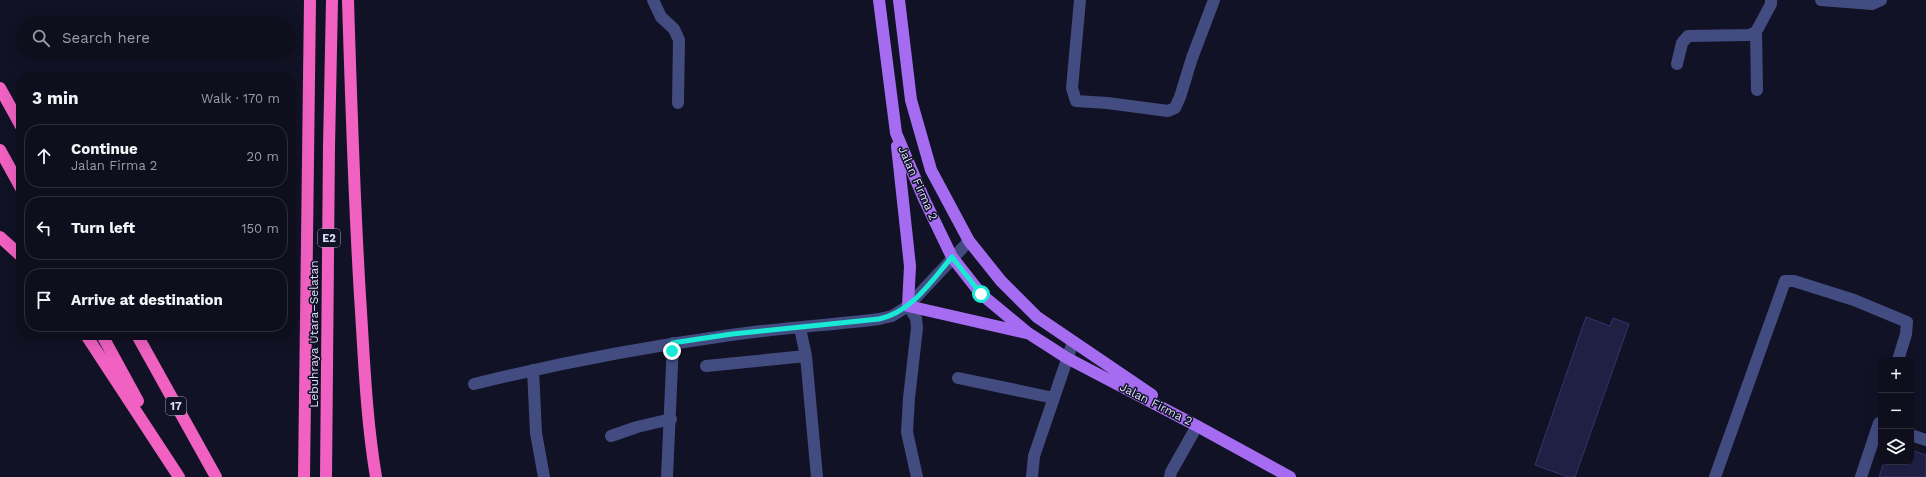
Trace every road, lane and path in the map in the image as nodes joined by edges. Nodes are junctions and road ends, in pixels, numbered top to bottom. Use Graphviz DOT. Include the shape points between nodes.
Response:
graph roads {
  1 [pos="310,0"];
  2 [pos="332,0"];
  3 [pos="348,0"];
  4 [pos="653,0"];
  5 [pos="879,0"];
  6 [pos="899,0"];
  7 [pos="1080,0"];
  8 [pos="1214,0"];
  9 [pos="1771,0"];
  10 [pos="1821,0"];
  11 [pos="1882,0"];
  12 [pos="1756,32"];
  13 [pos="1677,64"];
  14 [pos="0,88"];
  15 [pos="1757,90"];
  16 [pos="678,103"];
  17 [pos="16,117"];
  18 [pos="896,133"];
  19 [pos="0,150"];
  20 [pos="16,179"];
  21 [pos="0,237"];
  22 [pos="969,241"];
  23 [pos="16,251"];
  24 [pos="952,257"];
  25 [pos="908,306"];
  26 [pos="800,328"];
  27 [pos="1028,333"];
  28 [pos="89,340"];
  29 [pos="105,340"];
  30 [pos="140,340"];
  31 [pos="1073,342"];
  32 [pos="672,343"];
  33 [pos="806,356"];
  34 [pos="1899,357"];
  35 [pos="1067,358"];
  36 [pos="706,366"];
  37 [pos="534,370"];
  38 [pos="958,378"];
  39 [pos="474,384"];
  40 [pos="1054,398"];
  41 [pos="671,419"];
  42 [pos="1197,426"];
  43 [pos="1878,427"];
  44 [pos="610,436"];
  45 [pos="1914,436"];
  46 [pos="1926,440"];
  47 [pos="179,477"];
  48 [pos="216,477"];
  49 [pos="304,477"];
  50 [pos="326,477"];
  51 [pos="376,477"];
  52 [pos="544,477"];
  53 [pos="667,477"];
  54 [pos="817,477"];
  55 [pos="917,477"];
  56 [pos="1032,477"];
  57 [pos="1170,477"];
  58 [pos="1290,477"];
  59 [pos="1715,477"];
  60 [pos="1861,477"];
  1 -- 49 [label="highway, Lebuhraya Utara–Selatan / E2"];
  2 -- 50 [label="highway, Lebuhraya Utara–Selatan / E2"];
  3 -- 51 [label="highway" via="352,167 363,347"];
  4 -- 16 [label="street" via="661,17 674,29 679,40"];
  5 -- 18 [label="main road, Jalan Firma 2"];
  6 -- 22 [label="main road, Jalan Firma 2" via="911,100 931,170"];
  7 -- 8 [label="street" via="1072,88 1076,101 1168,111 1174,108 1180,97"];
  9 -- 12 [label="street"];
  10 -- 11 [label="street" via="1872,4"];
  12 -- 13 [label="street" via="1749,35 1688,36 1682,43"];
  12 -- 15 [label="street"];
  14 -- 17 [label="highway"];
  18 -- 24 [label="main road, Jalan Firma 2"];
  18 -- 25 [label="main road" via="910,266"];
  19 -- 20 [label="highway"];
  21 -- 23 [label="highway"];
  22 -- 24 [label="street"];
  22 -- 31 [label="main road, Jalan Firma 2" via="1001,281 1037,317"];
  24 -- 25 [label="street"];
  24 -- 27 [label="main road, Jalan Firma 2" via="981,294"];
  25 -- 26 [label="street" via="892,316 879,319"];
  25 -- 27 [label="main road"];
  25 -- 55 [label="street" via="916,318 917,328 907,432"];
  26 -- 32 [label="street"];
  26 -- 33 [label="street"];
  27 -- 35 [label="main road, Jalan Firma 2"];
  28 -- 47 [label="highway"];
  29 -- 47 [label="highway, 17"];
  30 -- 48 [label="highway, 17"];
  31 -- 35 [label="street"];
  31 -- 42 [label="main road, Jalan Firma 2"];
  32 -- 37 [label="street"];
  32 -- 41 [label="street"];
  33 -- 36 [label="street"];
  33 -- 54 [label="street"];
  34 -- 59 [label="street" via="1907,322 1854,300 1794,281 1785,281"];
  35 -- 40 [label="street"];
  35 -- 42 [label="main road, Jalan Firma 2"];
  37 -- 39 [label="street"];
  37 -- 52 [label="street" via="536,433"];
  38 -- 40 [label="street"];
  40 -- 56 [label="street" via="1034,456"];
  41 -- 44 [label="street"];
  41 -- 53 [label="street"];
  42 -- 57 [label="street"];
  42 -- 58 [label="main road"];
  43 -- 60 [label="street"];
  45 -- 46 [label="street"];
}
